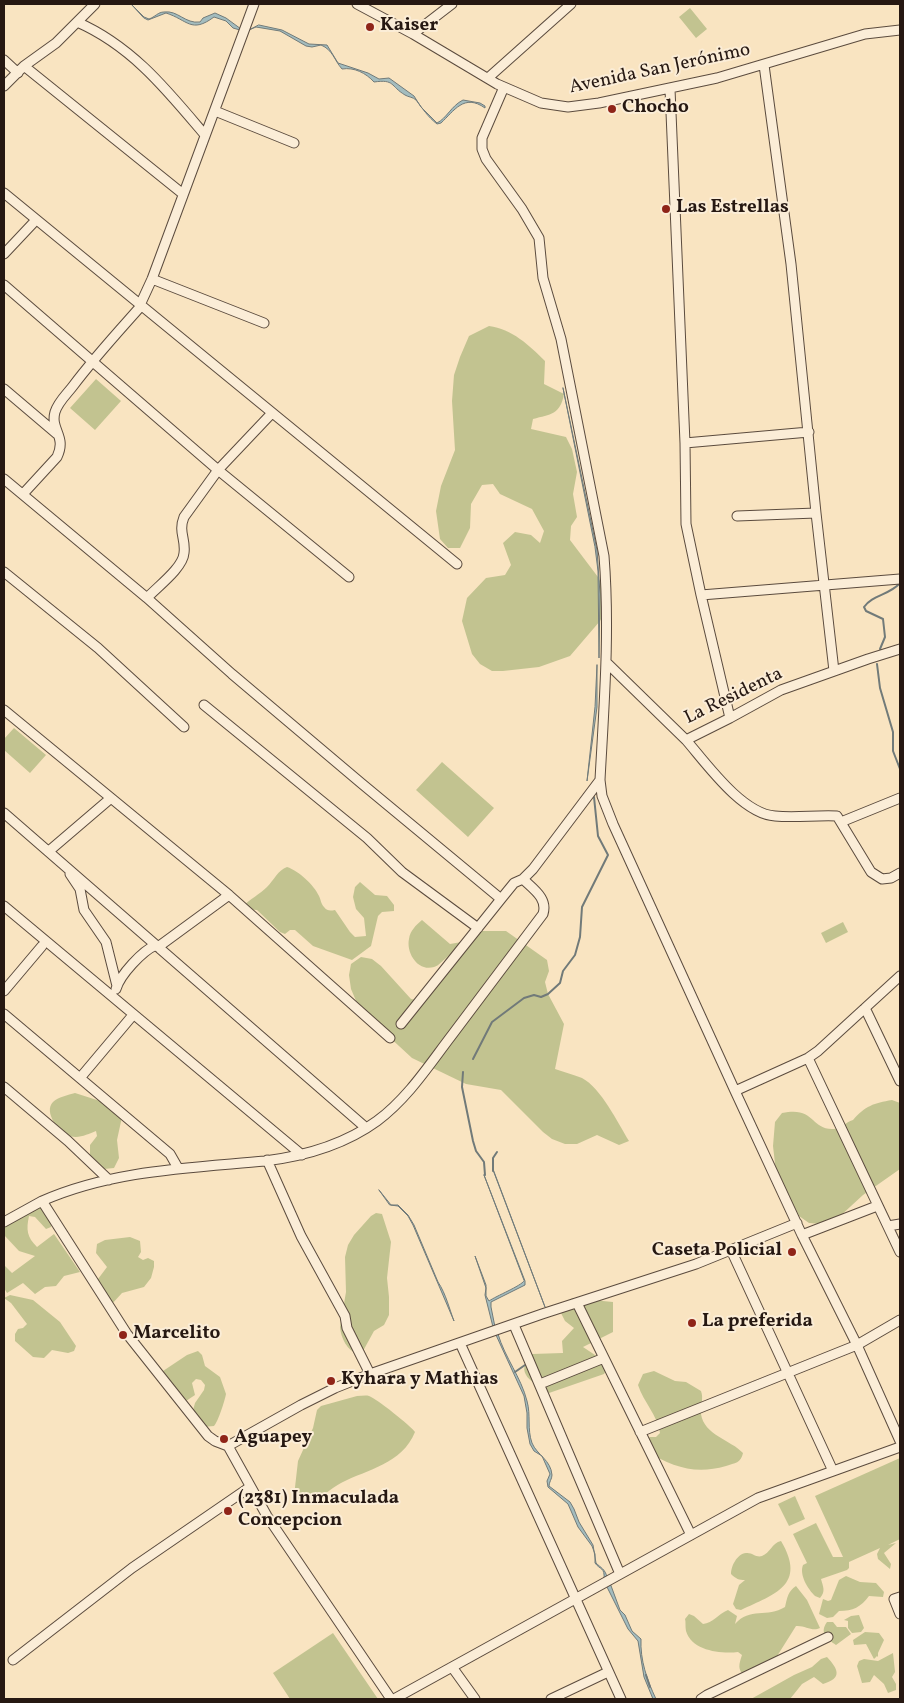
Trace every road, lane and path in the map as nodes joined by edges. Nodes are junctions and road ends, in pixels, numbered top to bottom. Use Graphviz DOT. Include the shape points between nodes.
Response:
graph roads {
  1 [pos="95,4"];
  2 [pos="254,4"];
  3 [pos="357,4"];
  4 [pos="452,4"];
  5 [pos="571,4"];
  6 [pos="77,22"];
  7 [pos="900,30"];
  8 [pos="413,34"];
  9 [pos="4,60"];
  10 [pos="764,65"];
  11 [pos="21,70"];
  12 [pos="488,78"];
  13 [pos="4,86"];
  14 [pos="504,87"];
  15 [pos="670,89"];
  16 [pos="215,111"];
  17 [pos="205,134"];
  18 [pos="294,143"];
  19 [pos="4,193"];
  20 [pos="183,194"];
  21 [pos="36,220"];
  22 [pos="4,254"];
  23 [pos="152,279"];
  24 [pos="4,285"];
  25 [pos="140,305"];
  26 [pos="264,323"];
  27 [pos="92,362"];
  28 [pos="4,389"];
  29 [pos="272,413"];
  30 [pos="809,432"];
  31 [pos="59,435"];
  32 [pos="685,443"];
  33 [pos="218,470"];
  34 [pos="4,479"];
  35 [pos="23,494"];
  36 [pos="816,513"];
  37 [pos="736,516"];
  38 [pos="457,564"];
  39 [pos="4,572"];
  40 [pos="349,577"];
  41 [pos="900,578"];
  42 [pos="825,585"];
  43 [pos="701,595"];
  44 [pos="146,598"];
  45 [pos="900,649"];
  46 [pos="607,663"];
  47 [pos="834,671"];
  48 [pos="204,705"];
  49 [pos="4,710"];
  50 [pos="730,718"];
  51 [pos="184,727"];
  52 [pos="686,740"];
  53 [pos="600,780"];
  54 [pos="111,798"];
  55 [pos="900,798"];
  56 [pos="4,813"];
  57 [pos="841,822"];
  58 [pos="49,851"];
  59 [pos="65,865"];
  60 [pos="900,873"];
  61 [pos="523,879"];
  62 [pos="229,895"];
  63 [pos="500,899"];
  64 [pos="4,906"];
  65 [pos="4,913"];
  66 [pos="478,928"];
  67 [pos="42,946"];
  68 [pos="157,946"];
  69 [pos="900,976"];
  70 [pos="117,986"];
  71 [pos="4,991"];
  72 [pos="865,1008"];
  73 [pos="127,1010"];
  74 [pos="4,1014"];
  75 [pos="401,1024"];
  76 [pos="390,1038"];
  77 [pos="808,1058"];
  78 [pos="80,1078"];
  79 [pos="900,1081"];
  80 [pos="4,1087"];
  81 [pos="735,1091"];
  82 [pos="365,1128"];
  83 [pos="302,1155"];
  84 [pos="267,1160"];
  85 [pos="178,1168"];
  86 [pos="109,1180"];
  87 [pos="42,1201"];
  88 [pos="877,1206"];
  89 [pos="4,1222"];
  90 [pos="797,1223"];
  91 [pos="900,1224"];
  92 [pos="888,1226"];
  93 [pos="802,1235"];
  94 [pos="731,1250"];
  95 [pos="900,1252"];
  96 [pos="577,1303"];
  97 [pos="900,1320"];
  98 [pos="514,1325"];
  99 [pos="460,1343"];
  100 [pos="857,1345"];
  101 [pos="604,1358"];
  102 [pos="788,1373"];
  103 [pos="370,1374"];
  104 [pos="540,1384"];
  105 [pos="640,1432"];
  106 [pos="900,1441"];
  107 [pos="228,1446"];
  108 [pos="900,1447"];
  109 [pos="833,1471"];
  110 [pos="250,1487"];
  111 [pos="691,1535"];
  112 [pos="620,1574"];
  113 [pos="900,1597"];
  114 [pos="575,1599"];
  115 [pos="900,1614"];
  116 [pos="828,1637"];
  117 [pos="13,1660"];
  118 [pos="452,1667"];
  119 [pos="608,1672"];
  120 [pos="392,1699"];
  121 [pos="475,1699"];
  122 [pos="551,1699"];
  123 [pos="620,1699"];
  124 [pos="703,1699"];
  1 -- 6 [label="street"];
  2 -- 16 [label="street"];
  3 -- 8 [label="street, Avenida San Jerónimo"];
  4 -- 8 [label="street"];
  5 -- 12 [label="street"];
  6 -- 11 [label="street"];
  6 -- 17 [label="street" via="95,30 148,70"];
  7 -- 10 [label="street, Avenida San Jerónimo" via="866,34"];
  8 -- 12 [label="street, Avenida San Jerónimo"];
  9 -- 11 [label="street"];
  10 -- 15 [label="street, Avenida San Jerónimo"];
  10 -- 30 [label="street" via="791,264"];
  11 -- 13 [label="street"];
  11 -- 20 [label="street"];
  12 -- 14 [label="street, Avenida San Jerónimo"];
  14 -- 15 [label="street, Avenida San Jerónimo" via="541,103 568,108"];
  14 -- 46 [label="street" via="482,138 482,149 539,238 543,278 562,340 604,556"];
  15 -- 32 [label="street"];
  16 -- 17 [label="street"];
  16 -- 18 [label="street"];
  17 -- 20 [label="street"];
  19 -- 21 [label="street"];
  20 -- 23 [label="street"];
  21 -- 22 [label="street"];
  21 -- 25 [label="street"];
  23 -- 25 [label="street"];
  23 -- 26 [label="street"];
  24 -- 27 [label="street"];
  25 -- 27 [label="street"];
  25 -- 29 [label="street"];
  27 -- 31 [label="street" via="55,411"];
  27 -- 33 [label="street"];
  28 -- 31 [label="street"];
  29 -- 33 [label="street"];
  29 -- 38 [label="street"];
  30 -- 32 [label="street"];
  30 -- 36 [label="street"];
  31 -- 35 [label="street" via="61,443 57,457"];
  32 -- 43 [label="street" via="686,524"];
  33 -- 40 [label="street"];
  33 -- 44 [label="street" via="184,517 181,525 184,553 180,564"];
  34 -- 35 [label="street"];
  35 -- 44 [label="street"];
  36 -- 37 [label="street"];
  36 -- 42 [label="street"];
  39 -- 51 [label="street" via="98,648"];
  41 -- 42 [label="street"];
  42 -- 43 [label="street"];
  42 -- 47 [label="street"];
  43 -- 50 [label="street"];
  44 -- 63 [label="street"];
  45 -- 47 [label="street, La Residenta"];
  46 -- 52 [label="street, La Residenta"];
  46 -- 53 [label="street"];
  47 -- 50 [label="street, La Residenta" via="781,690"];
  48 -- 66 [label="street" via="367,838 402,872"];
  49 -- 54 [label="street"];
  50 -- 52 [label="street, La Residenta"];
  52 -- 57 [label="street" via="720,780 756,812 774,816 837,816"];
  53 -- 61 [label="street"];
  53 -- 81 [label="street" via="602,796 613,824"];
  54 -- 58 [label="street"];
  54 -- 62 [label="street"];
  55 -- 57 [label="street"];
  56 -- 58 [label="street"];
  57 -- 60 [label="street" via="870,872 882,879"];
  58 -- 59 [label="street"];
  59 -- 68 [label="street"];
  59 -- 70 [label="street" via="80,889 84,910 106,942"];
  61 -- 63 [label="street" via="514,883"];
  61 -- 82 [label="street" via="541,897 545,907 543,914 412,1088"];
  62 -- 68 [label="street"];
  62 -- 76 [label="street"];
  63 -- 66 [label="street"];
  64 -- 73 [label="street"];
  65 -- 67 [label="street"];
  66 -- 75 [label="street"];
  67 -- 71 [label="street"];
  67 -- 73 [label="street" via="111,1004"];
  68 -- 70 [label="street" via="145,951 135,961"];
  68 -- 82 [label="street"];
  69 -- 72 [label="street"];
  70 -- 73 [label="street" via="117,994"];
  72 -- 77 [label="street"];
  72 -- 79 [label="street"];
  73 -- 78 [label="street"];
  73 -- 83 [label="street"];
  74 -- 78 [label="street"];
  77 -- 81 [label="street"];
  77 -- 88 [label="street"];
  78 -- 85 [label="street" via="170,1154"];
  80 -- 86 [label="street"];
  81 -- 90 [label="street"];
  82 -- 83 [label="street" via="336,1145"];
  83 -- 84 [label="street"];
  84 -- 85 [label="street"];
  84 -- 103 [label="street" via="301,1236 345,1316 347,1328"];
  85 -- 86 [label="street"];
  86 -- 87 [label="street" via="68,1190"];
  87 -- 89 [label="street"];
  87 -- 107 [label="street" via="127,1334 208,1436"];
  88 -- 92 [label="street"];
  88 -- 93 [label="street"];
  90 -- 93 [label="street"];
  90 -- 94 [label="street"];
  91 -- 92 [label="street"];
  92 -- 95 [label="street"];
  93 -- 100 [label="street"];
  94 -- 96 [label="street"];
  94 -- 102 [label="street"];
  96 -- 98 [label="street"];
  96 -- 101 [label="street"];
  97 -- 100 [label="street"];
  98 -- 99 [label="street"];
  98 -- 104 [label="street"];
  99 -- 103 [label="street"];
  99 -- 114 [label="street"];
  100 -- 102 [label="street"];
  100 -- 106 [label="street"];
  101 -- 104 [label="street"];
  101 -- 105 [label="street"];
  102 -- 105 [label="street"];
  102 -- 109 [label="street"];
  103 -- 107 [label="street" via="301,1405"];
  104 -- 112 [label="street"];
  105 -- 111 [label="street"];
  107 -- 110 [label="street"];
  108 -- 109 [label="street"];
  109 -- 111 [label="street" via="758,1498"];
  110 -- 117 [label="street" via="132,1568"];
  110 -- 120 [label="street"];
  111 -- 112 [label="street"];
  112 -- 114 [label="street"];
  113 -- 115 [label="street" via="894,1599"];
  114 -- 118 [label="street"];
  114 -- 119 [label="street"];
  116 -- 124 [label="street"];
  118 -- 120 [label="street"];
  118 -- 121 [label="street"];
  119 -- 122 [label="street"];
  119 -- 123 [label="street"];
}
